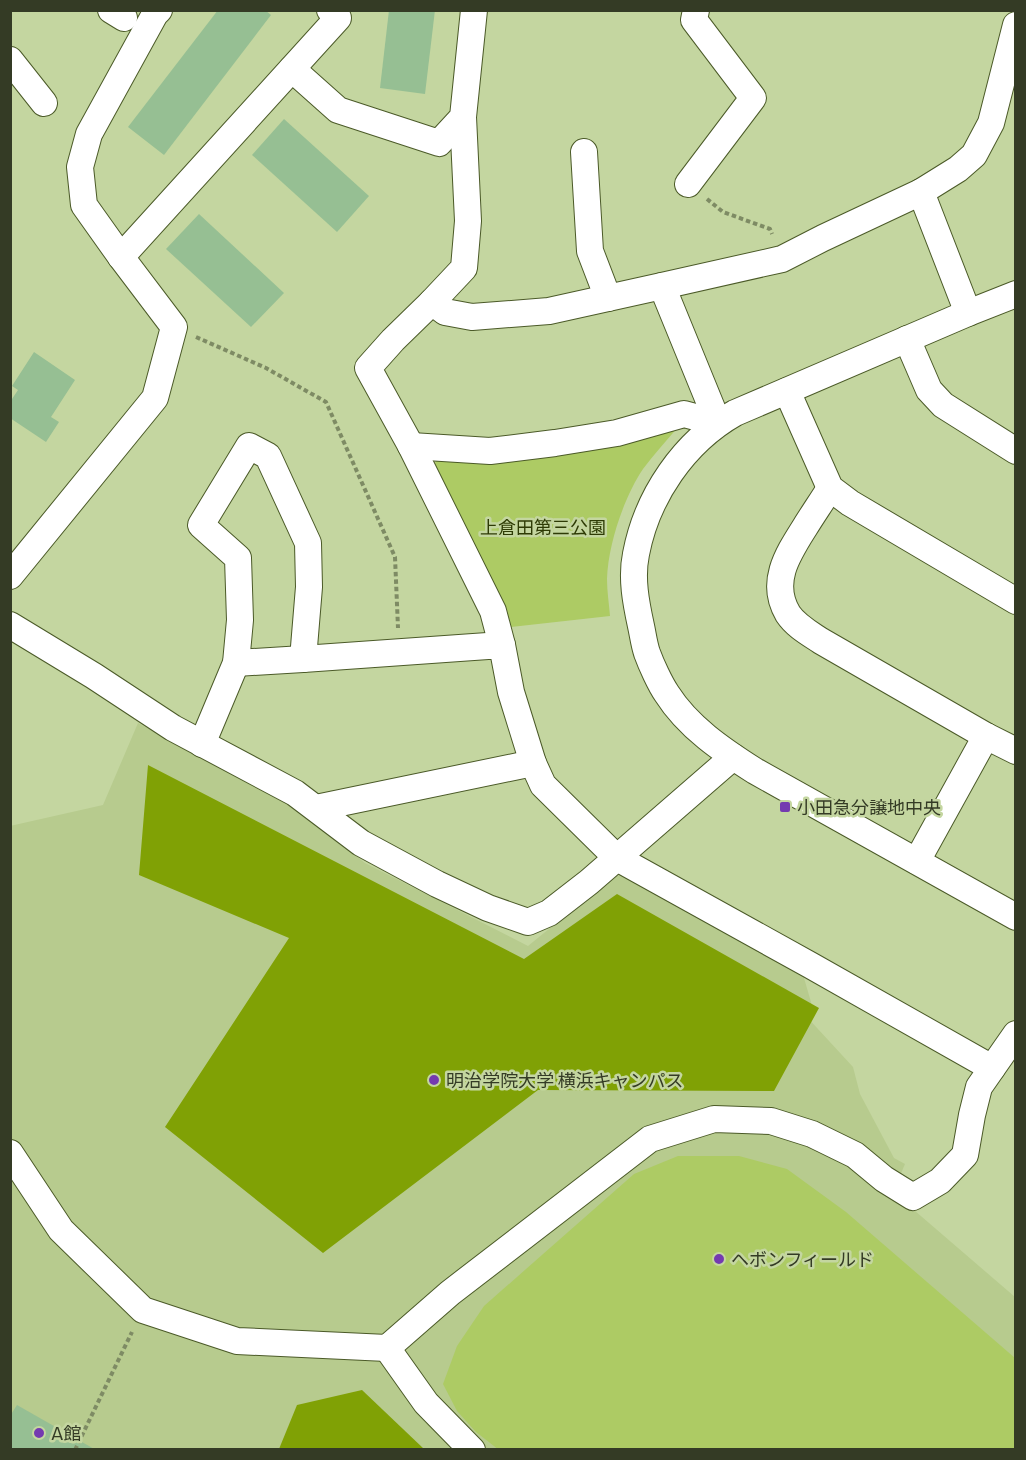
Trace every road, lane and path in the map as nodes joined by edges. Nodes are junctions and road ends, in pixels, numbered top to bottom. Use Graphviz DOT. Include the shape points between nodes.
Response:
graph roads {
  1 [pos="159,10"];
  2 [pos="330,10"];
  3 [pos="474,10"];
  4 [pos="696,10"];
  5 [pos="1016,25"];
  6 [pos="10,60"];
  7 [pos="292,69"];
  8 [pos="1009,80"];
  9 [pos="44,103"];
  10 [pos="463,117"];
  11 [pos="584,152"];
  12 [pos="688,184"];
  13 [pos="921,192"];
  14 [pos="121,257"];
  15 [pos="782,259"];
  16 [pos="662,286"];
  17 [pos="1016,294"];
  18 [pos="608,298"];
  19 [pos="432,302"];
  20 [pos="968,313"];
  21 [pos="174,327"];
  22 [pos="907,339"];
  23 [pos="787,391"];
  24 [pos="718,423"];
  25 [pos="411,446"];
  26 [pos="1016,450"];
  27 [pos="830,488"];
  28 [pos="10,576"];
  29 [pos="1016,601"];
  30 [pos="10,624"];
  31 [pos="502,645"];
  32 [pos="399,652"];
  33 [pos="303,659"];
  34 [pos="236,663"];
  35 [pos="986,736"];
  36 [pos="202,744"];
  37 [pos="1016,751"];
  38 [pos="733,757"];
  39 [pos="533,763"];
  40 [pos="316,808"];
  41 [pos="616,858"];
  42 [pos="917,861"];
  43 [pos="1016,917"];
  44 [pos="1016,1034"];
  45 [pos="992,1068"];
  46 [pos="10,1153"];
  47 [pos="143,1310"];
  48 [pos="387,1348"];
  49 [pos="75,1449"];
  50 [pos="472,1449"];
  1 -- 14 [label="street" via="89,134 80,167 84,205"];
  2 -- 7 [label="street" via="338,18"];
  3 -- 10 [label="street"];
  4 -- 12 [label="street" via="694,20 753,98"];
  5 -- 8 [label="street" via="1005,64"];
  6 -- 9 [label="street"];
  7 -- 10 [label="street" via="338,110 439,143"];
  7 -- 14 [label="street"];
  8 -- 13 [label="street" via="974,155"];
  10 -- 19 [label="street" via="468,221 464,268"];
  11 -- 18 [label="street" via="590,251"];
  12 -- 15 [label="path" via="723,212 770,229"];
  13 -- 15 [label="street"];
  13 -- 20 [label="street"];
  14 -- 21 [label="street"];
  15 -- 16 [label="street"];
  16 -- 18 [label="street"];
  16 -- 24 [label="street"];
  17 -- 20 [label="street"];
  18 -- 19 [label="street" via="549,311 472,317 445,312"];
  19 -- 25 [label="street" via="368,368"];
  20 -- 22 [label="street"];
  21 -- 28 [label="street" via="155,398"];
  21 -- 32 [label="path" via="266,368 326,402 395,556"];
  22 -- 23 [label="street"];
  22 -- 26 [label="street" via="929,390 943,405"];
  23 -- 24 [label="street"];
  23 -- 27 [label="street"];
  24 -- 25 [label="street" via="684,414 617,433 490,451"];
  24 -- 38 [label="street" via="688,451 652,502 635,555 634,584 646,652 666,693 696,729"];
  25 -- 31 [label="street" via="493,611"];
  27 -- 29 [label="street"];
  27 -- 35 [label="street" via="787,555 780,595 789,614 801,628 820,640"];
  30 -- 36 [label="street"];
  31 -- 32 [label="street"];
  31 -- 39 [label="street" via="511,692"];
  32 -- 33 [label="street"];
  33 -- 34 [label="street"];
  33 -- 34 [label="street" via="308,543 268,456 249,446 201,525 238,558 240,620"];
  34 -- 36 [label="street"];
  35 -- 37 [label="street"];
  35 -- 42 [label="street"];
  36 -- 40 [label="street"];
  38 -- 41 [label="street"];
  38 -- 42 [label="street"];
  39 -- 40 [label="street"];
  39 -- 41 [label="street" via="543,785"];
  40 -- 41 [label="street" via="361,843 488,908 528,922 549,913"];
  41 -- 45 [label="street"];
  42 -- 43 [label="street"];
  44 -- 45 [label="street"];
  45 -- 48 [label="street" via="980,1087 965,1155 940,1180 913,1197 855,1155 812,1134 771,1121 714,1119 650,1139 450,1293"];
  46 -- 47 [label="street" via="61,1230"];
  47 -- 48 [label="street" via="237,1341"];
  47 -- 49 [label="path"];
  48 -- 50 [label="street" via="426,1403"];
}
